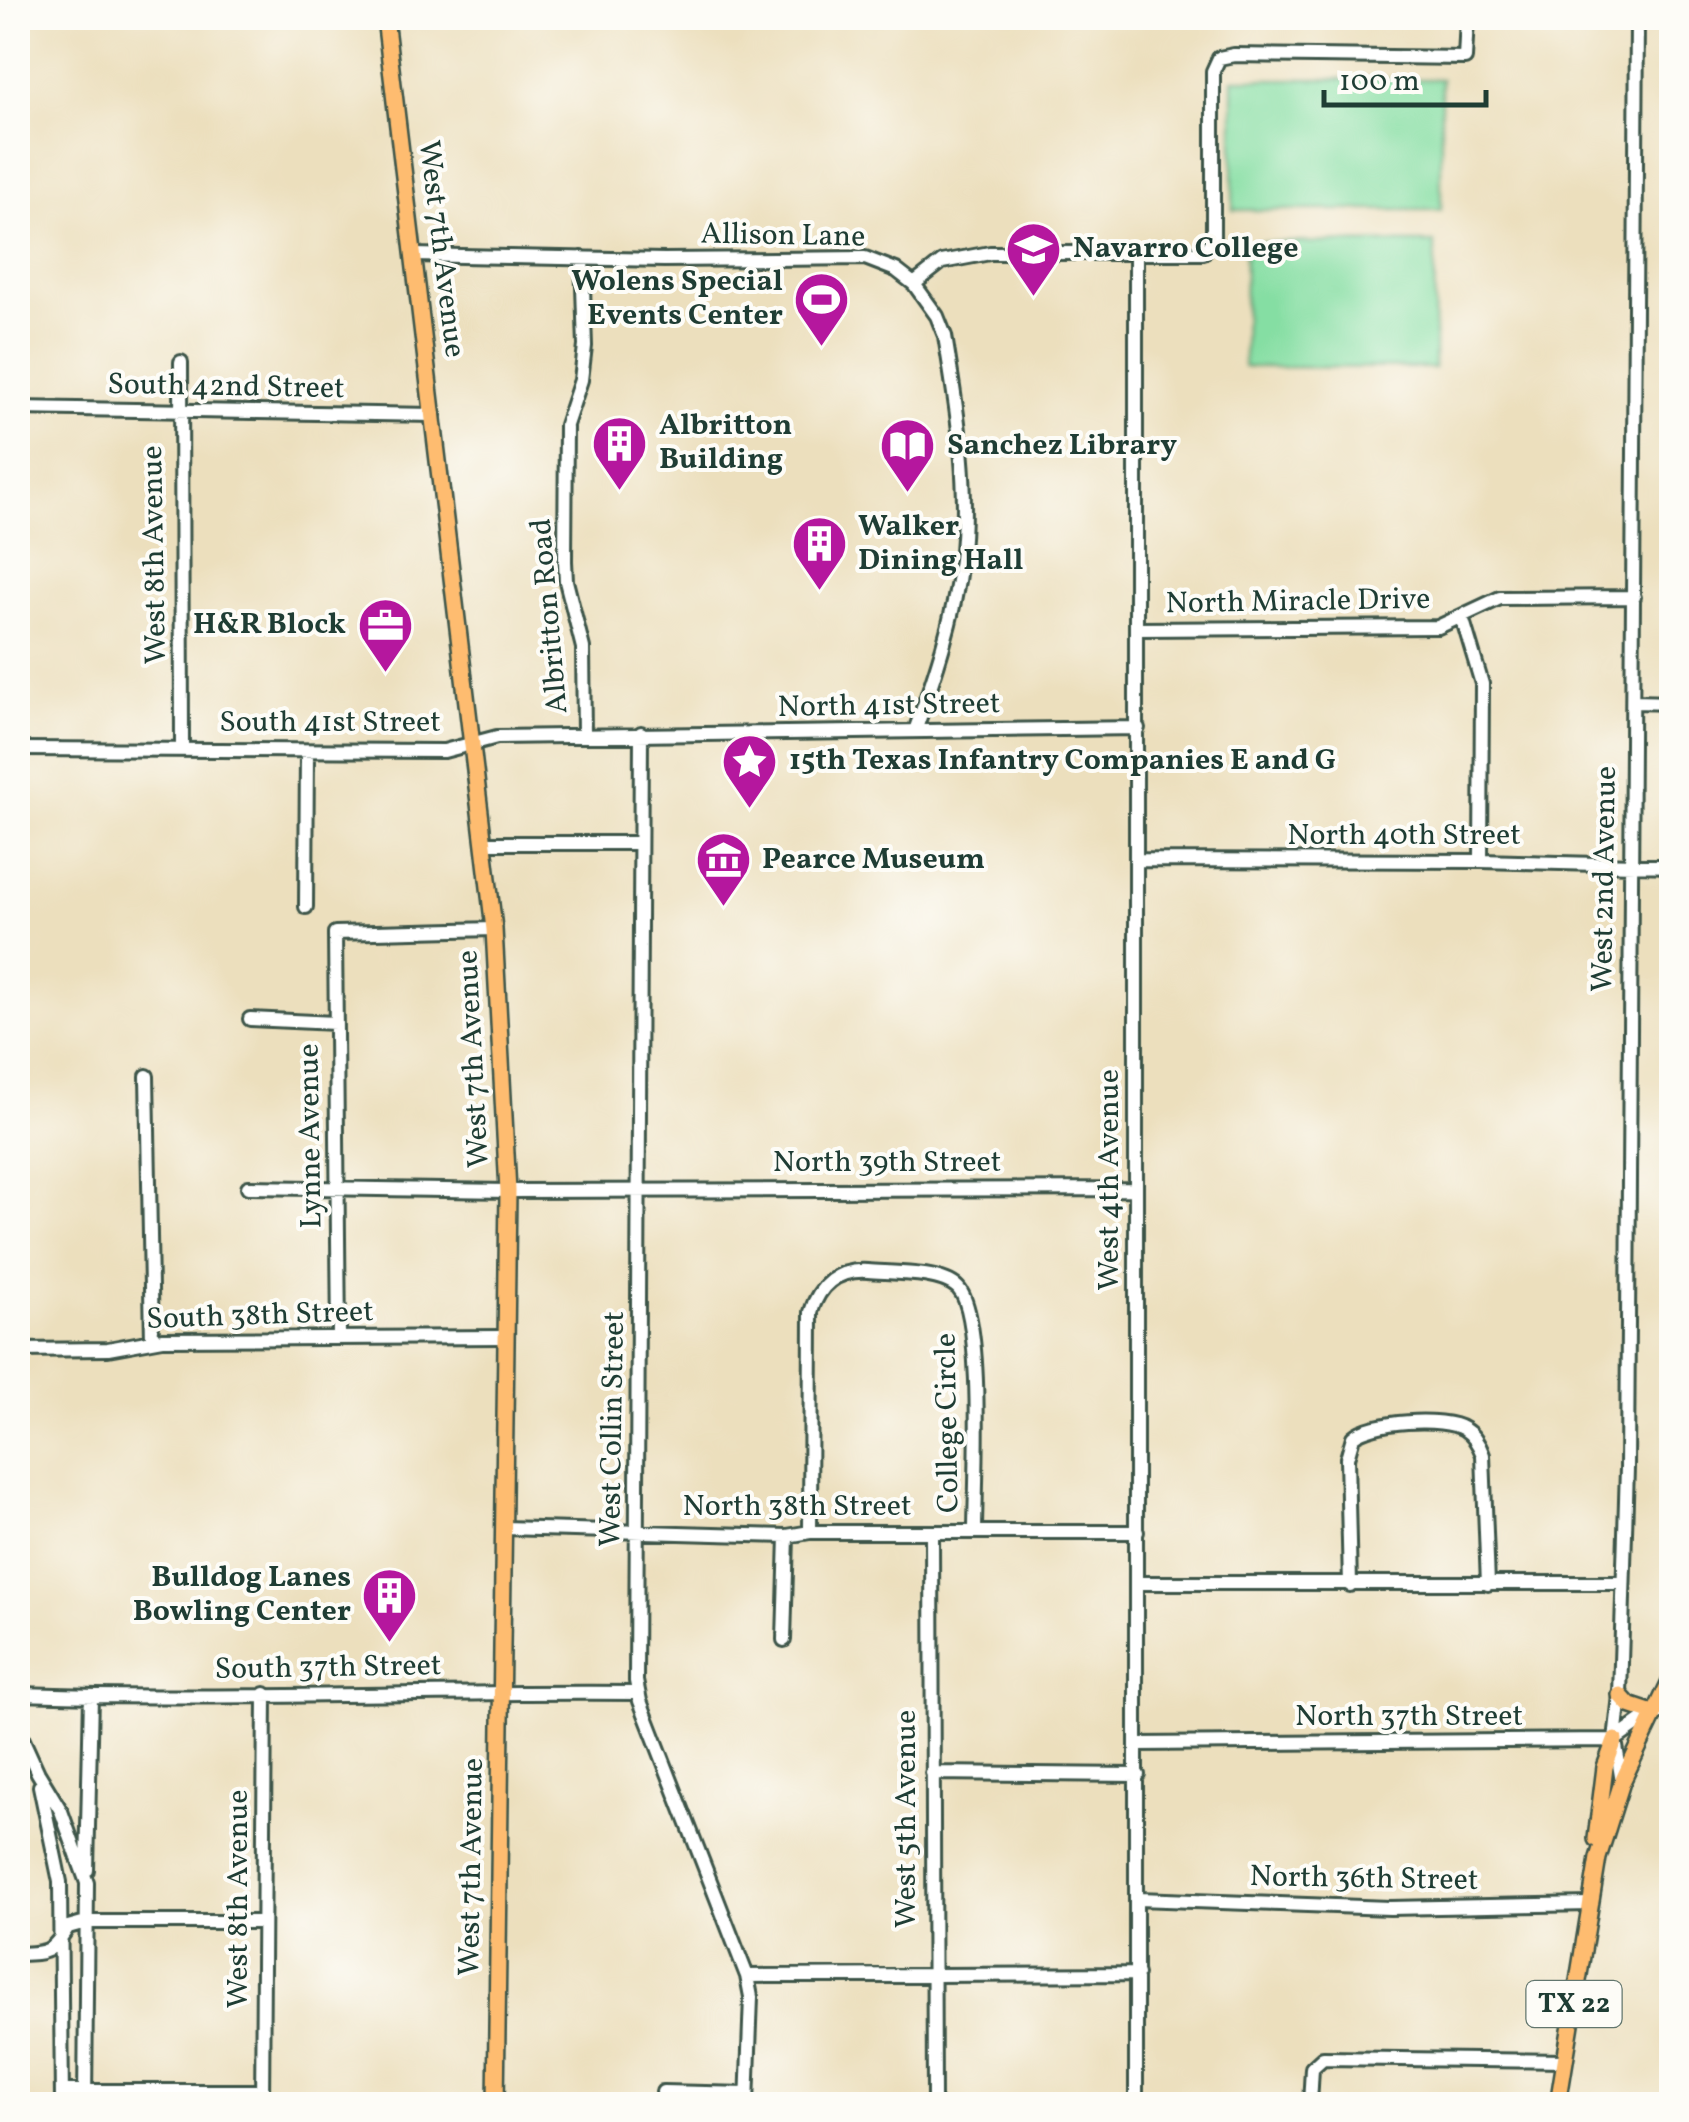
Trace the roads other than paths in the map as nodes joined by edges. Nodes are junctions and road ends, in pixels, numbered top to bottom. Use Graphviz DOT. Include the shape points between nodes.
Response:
graph roads {
  1 [pos="385,18"];
  2 [pos="1467,18"];
  3 [pos="1637,18"];
  4 [pos="1672,21"];
  5 [pos="1136,255"];
  6 [pos="414,256"];
  7 [pos="582,258"];
  8 [pos="914,284"];
  9 [pos="180,362"];
  10 [pos="18,408"];
  11 [pos="179,413"];
  12 [pos="434,415"];
  13 [pos="1634,597"];
  14 [pos="1462,617"];
  15 [pos="1137,629"];
  16 [pos="1634,702"];
  17 [pos="1672,703"];
  18 [pos="1138,728"];
  19 [pos="915,732"];
  20 [pos="584,734"];
  21 [pos="642,734"];
  22 [pos="472,742"];
  23 [pos="182,748"];
  24 [pos="18,749"];
  25 [pos="306,751"];
  26 [pos="639,842"];
  27 [pos="485,843"];
  28 [pos="1136,860"];
  29 [pos="1482,861"];
  30 [pos="1633,864"];
  31 [pos="1672,866"];
  32 [pos="306,906"];
  33 [pos="494,929"];
  34 [pos="250,1020"];
  35 [pos="335,1023"];
  36 [pos="147,1076"];
  37 [pos="248,1187"];
  38 [pos="336,1189"];
  39 [pos="1135,1189"];
  40 [pos="640,1190"];
  41 [pos="508,1191"];
  42 [pos="505,1337"];
  43 [pos="339,1338"];
  44 [pos="152,1341"];
  45 [pos="18,1350"];
  46 [pos="504,1528"];
  47 [pos="810,1532"];
  48 [pos="932,1532"];
  49 [pos="975,1532"];
  50 [pos="1137,1532"];
  51 [pos="636,1533"];
  52 [pos="787,1536"];
  53 [pos="1138,1583"];
  54 [pos="1623,1583"];
  55 [pos="1488,1584"];
  56 [pos="1350,1585"];
  57 [pos="784,1640"];
  58 [pos="1672,1677"];
  59 [pos="502,1692"];
  60 [pos="18,1694"];
  61 [pos="265,1694"];
  62 [pos="638,1694"];
  63 [pos="1620,1695"];
  64 [pos="91,1696"];
  65 [pos="1652,1712"];
  66 [pos="1672,1712"];
  67 [pos="18,1729"];
  68 [pos="1615,1740"];
  69 [pos="1138,1744"];
  70 [pos="38,1774"];
  71 [pos="932,1774"];
  72 [pos="1138,1775"];
  73 [pos="1622,1782"];
  74 [pos="1598,1858"];
  75 [pos="87,1883"];
  76 [pos="1138,1899"];
  77 [pos="1591,1904"];
  78 [pos="86,1922"];
  79 [pos="263,1922"];
  80 [pos="60,1939"];
  81 [pos="18,1954"];
  82 [pos="1137,1974"];
  83 [pos="748,1976"];
  84 [pos="932,1976"];
  85 [pos="1564,2060"];
  86 [pos="663,2092"];
  87 [pos="62,2098"];
  88 [pos="84,2098"];
  89 [pos="262,2098"];
  90 [pos="747,2099"];
  91 [pos="496,2104"];
  92 [pos="934,2104"];
  93 [pos="1136,2104"];
  94 [pos="1310,2104"];
  95 [pos="1558,2104"];
  1 -- 6 [label="main road, West 7th Avenue"];
  2 -- 5 [label="street" via="1466,58 1219,58 1213,71 1210,248"];
  3 -- 4 [label="street"];
  3 -- 13 [label="street, West 2nd Avenue"];
  5 -- 8 [label="street" via="960,256"];
  5 -- 15 [label="street, West 4th Avenue"];
  6 -- 7 [label="street, Allison Lane"];
  6 -- 12 [label="main road, West 7th Avenue"];
  7 -- 8 [label="street, Allison Lane" via="864,258"];
  7 -- 20 [label="street, Albritton Road" via="586,346 566,425 565,561 583,648"];
  8 -- 19 [label="street" via="945,336 963,471 956,596"];
  9 -- 11 [label="street, West 8th Avenue"];
  10 -- 11 [label="street, South 42nd Street"];
  11 -- 12 [label="street, South 42nd Street"];
  11 -- 23 [label="street, West 8th Avenue"];
  12 -- 22 [label="main road, West 7th Avenue"];
  13 -- 14 [label="street, North Miracle Drive" via="1500,598"];
  13 -- 16 [label="street, West 2nd Avenue"];
  14 -- 15 [label="street, North Miracle Drive" via="1418,628"];
  14 -- 29 [label="street" via="1482,684"];
  15 -- 18 [label="street, West 4th Avenue"];
  16 -- 17 [label="street"];
  16 -- 30 [label="street, West 2nd Avenue"];
  18 -- 19 [label="street, North 41st Street"];
  18 -- 28 [label="street, West 4th Avenue"];
  19 -- 21 [label="street, North 41st Street"];
  20 -- 21 [label="street, South 41st Street"];
  20 -- 22 [label="street, South 41st Street"];
  21 -- 26 [label="street, West Collin Street"];
  22 -- 25 [label="street, South 41st Street" via="444,752"];
  22 -- 27 [label="main road, West 7th Avenue"];
  23 -- 24 [label="street, South 41st Street"];
  23 -- 25 [label="street, South 41st Street"];
  25 -- 32 [label="street"];
  26 -- 27 [label="street"];
  26 -- 40 [label="street, West Collin Street"];
  27 -- 33 [label="main road, West 7th Avenue"];
  28 -- 29 [label="street, North 40th Street"];
  28 -- 39 [label="street, West 4th Avenue"];
  29 -- 30 [label="street, North 40th Street"];
  30 -- 31 [label="street, North 40th Street"];
  30 -- 54 [label="street, West 2nd Avenue"];
  33 -- 35 [label="street, Lynne Avenue" via="335,933"];
  33 -- 41 [label="main road, West 7th Avenue"];
  34 -- 35 [label="street"];
  35 -- 38 [label="street, Lynne Avenue"];
  36 -- 44 [label="street"];
  37 -- 38 [label="street, North 39th Street"];
  38 -- 41 [label="street, North 39th Street"];
  38 -- 43 [label="street, Lynne Avenue"];
  39 -- 40 [label="street, North 39th Street"];
  39 -- 50 [label="street, West 4th Avenue"];
  40 -- 41 [label="street, North 39th Street"];
  40 -- 51 [label="street, West Collin Street"];
  41 -- 42 [label="main road, West 7th Avenue"];
  42 -- 43 [label="street, South 38th Street"];
  42 -- 46 [label="main road, West 7th Avenue"];
  43 -- 44 [label="street, South 38th Street"];
  44 -- 45 [label="street, South 38th Street"];
  46 -- 51 [label="street"];
  46 -- 59 [label="main road, West 7th Avenue"];
  47 -- 48 [label="street, North 38th Street"];
  47 -- 49 [label="street, College Circle" via="811,1312 820,1290 837,1275 860,1270 940,1279 959,1289 970,1310"];
  47 -- 52 [label="street, North 38th Street"];
  48 -- 49 [label="street, North 38th Street"];
  48 -- 71 [label="street, West 5th Avenue"];
  49 -- 50 [label="street, North 38th Street"];
  50 -- 53 [label="street, West 4th Avenue"];
  51 -- 52 [label="street, North 38th Street"];
  51 -- 62 [label="street, West Collin Street"];
  52 -- 57 [label="street"];
  53 -- 56 [label="street"];
  53 -- 69 [label="street, West 4th Avenue"];
  54 -- 55 [label="street"];
  54 -- 63 [label="street, West 2nd Avenue"];
  55 -- 56 [label="street"];
  55 -- 56 [label="street" via="1483,1455 1464,1429 1438,1422 1370,1426 1353,1438 1347,1458"];
  58 -- 65 [label="main road, TX 22"];
  59 -- 61 [label="street, South 37th Street"];
  59 -- 62 [label="street, South 37th Street"];
  59 -- 91 [label="main road, West 7th Avenue"];
  60 -- 64 [label="street, South 37th Street"];
  61 -- 64 [label="street, South 37th Street"];
  61 -- 79 [label="street, West 8th Avenue"];
  62 -- 83 [label="street, West Collin Street"];
  63 -- 65 [label="main road"];
  63 -- 68 [label="street, West 2nd Avenue"];
  64 -- 75 [label="street"];
  65 -- 66 [label="street"];
  65 -- 68 [label="street"];
  65 -- 73 [label="main road, TX 22"];
  67 -- 70 [label="street"];
  68 -- 69 [label="street, North 37th Street"];
  68 -- 73 [label="street, West 2nd Avenue"];
  68 -- 74 [label="main road" via="1605,1767"];
  69 -- 72 [label="street, West 4th Avenue"];
  70 -- 75 [label="street" via="61,1811"];
  70 -- 80 [label="street" via="57,1860"];
  71 -- 72 [label="street"];
  71 -- 84 [label="street, West 5th Avenue"];
  72 -- 76 [label="street, West 4th Avenue"];
  73 -- 74 [label="main road, TX 22"];
  74 -- 77 [label="main road, TX 22"];
  75 -- 78 [label="street"];
  76 -- 77 [label="street, North 36th Street" via="1390,1908"];
  76 -- 82 [label="street, West 4th Avenue"];
  77 -- 85 [label="main road, TX 22"];
  78 -- 79 [label="street"];
  78 -- 80 [label="street" via="68,1927"];
  78 -- 88 [label="street"];
  79 -- 89 [label="street, West 8th Avenue"];
  80 -- 81 [label="street" via="48,1952"];
  80 -- 87 [label="street"];
  82 -- 84 [label="street"];
  82 -- 93 [label="street, West 4th Avenue"];
  83 -- 84 [label="street"];
  83 -- 90 [label="street, West Collin Street"];
  84 -- 92 [label="street, West 5th Avenue"];
  85 -- 94 [label="street" via="1323,2058 1312,2068"];
  85 -- 95 [label="main road, TX 22"];
  86 -- 90 [label="street"];
  87 -- 88 [label="street"];
  88 -- 89 [label="street"];
}
